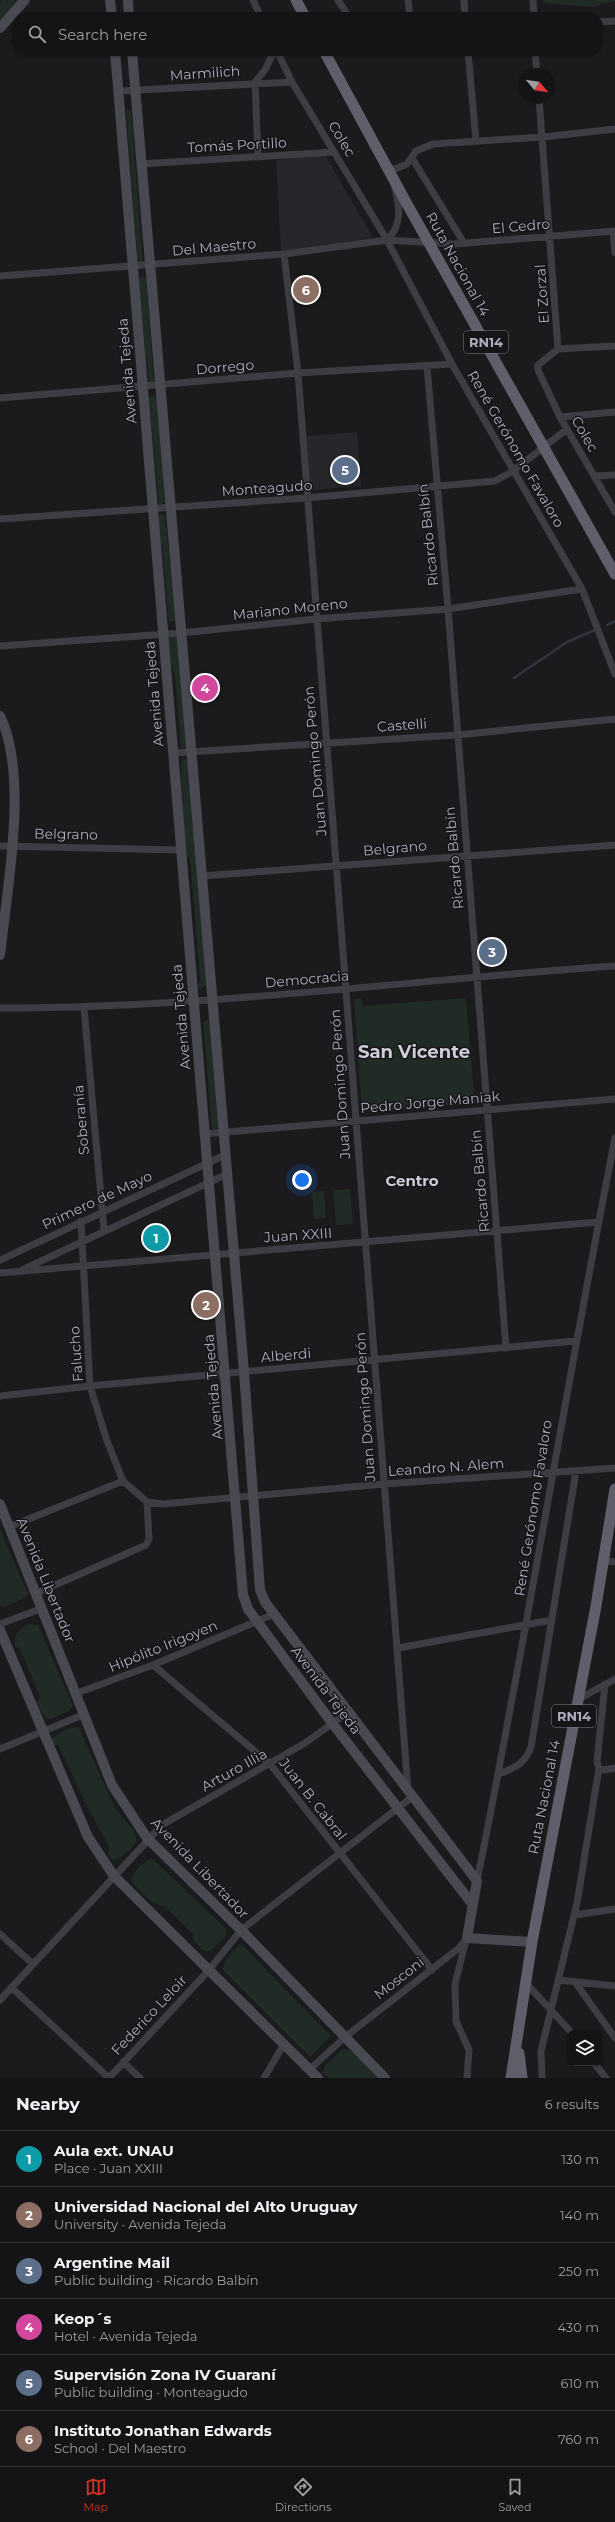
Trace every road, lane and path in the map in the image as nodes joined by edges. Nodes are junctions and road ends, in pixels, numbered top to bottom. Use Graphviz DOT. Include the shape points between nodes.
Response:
graph roads {
  1 [pos="25,0"];
  2 [pos="110,0"];
  3 [pos="128,0"];
  4 [pos="253,0"];
  5 [pos="296,0"];
  6 [pos="338,0"];
  7 [pos="408,0"];
  8 [pos="464,0"];
  9 [pos="533,0"];
  10 [pos="14,12"];
  11 [pos="111,12"];
  12 [pos="129,12"];
  13 [pos="259,12"];
  14 [pos="302,12"];
  15 [pos="346,12"];
  16 [pos="409,12"];
  17 [pos="465,12"];
  18 [pos="534,12"];
  19 [pos="12,15"];
  20 [pos="615,21"];
  21 [pos="603,22"];
  22 [pos="0,28"];
  23 [pos="116,56"];
  24 [pos="132,56"];
  25 [pos="272,56"];
  26 [pos="279,56"];
  27 [pos="327,56"];
  28 [pos="468,56"];
  29 [pos="535,56"];
  30 [pos="536,68"];
  31 [pos="255,82"];
  32 [pos="292,82"];
  33 [pos="135,90"];
  34 [pos="119,91"];
  35 [pos="540,104"];
  36 [pos="615,129"];
  37 [pos="543,137"];
  38 [pos="476,141"];
  39 [pos="334,152"];
  40 [pos="258,157"];
  41 [pos="412,158"];
  42 [pos="141,164"];
  43 [pos="390,171"];
  44 [pos="614,231"];
  45 [pos="551,237"];
  46 [pos="387,240"];
  47 [pos="429,242"];
  48 [pos="464,244"];
  49 [pos="615,253"];
  50 [pos="284,254"];
  51 [pos="150,265"];
  52 [pos="131,266"];
  53 [pos="0,276"];
  54 [pos="615,346"];
  55 [pos="558,349"];
  56 [pos="452,364"];
  57 [pos="427,366"];
  58 [pos="298,373"];
  59 [pos="160,386"];
  60 [pos="143,387"];
  61 [pos="0,398"];
  62 [pos="615,412"];
  63 [pos="560,417"];
  64 [pos="567,429"];
  65 [pos="545,447"];
  66 [pos="513,470"];
  67 [pos="615,475"];
  68 [pos="594,476"];
  69 [pos="436,488"];
  70 [pos="306,498"];
  71 [pos="170,508"];
  72 [pos="152,510"];
  73 [pos="615,512"];
  74 [pos="0,519"];
  75 [pos="615,574"];
  76 [pos="582,589"];
  77 [pos="448,608"];
  78 [pos="316,619"];
  79 [pos="181,633"];
  80 [pos="163,634"];
  81 [pos="0,646"];
  82 [pos="615,674"];
  83 [pos="0,716"];
  84 [pos="615,718"];
  85 [pos="457,735"];
  86 [pos="327,743"];
  87 [pos="191,752"];
  88 [pos="173,753"];
  89 [pos="615,845"];
  90 [pos="0,846"];
  91 [pos="11,846"];
  92 [pos="180,850"];
  93 [pos="466,855"];
  94 [pos="337,866"];
  95 [pos="202,876"];
  96 [pos="0,955"];
  97 [pos="615,966"];
  98 [pos="476,976"];
  99 [pos="346,989"];
  100 [pos="212,1000"];
  101 [pos="194,1002"];
  102 [pos="0,1008"];
  103 [pos="84,1008"];
  104 [pos="615,1099"];
  105 [pos="487,1110"];
  106 [pos="356,1121"];
  107 [pos="223,1132"];
  108 [pos="203,1134"];
  109 [pos="615,1138"];
  110 [pos="225,1155"];
  111 [pos="206,1164"];
  112 [pos="227,1174"];
  113 [pos="208,1182"];
  114 [pos="103,1210"];
  115 [pos="81,1221"];
  116 [pos="598,1222"];
  117 [pos="104,1230"];
  118 [pos="498,1232"];
  119 [pos="84,1239"];
  120 [pos="365,1243"];
  121 [pos="216,1253"];
  122 [pos="234,1253"];
  123 [pos="0,1260"];
  124 [pos="84,1265"];
  125 [pos="16,1272"];
  126 [pos="0,1273"];
  127 [pos="575,1341"];
  128 [pos="506,1348"];
  129 [pos="374,1360"];
  130 [pos="244,1372"];
  131 [pos="226,1374"];
  132 [pos="90,1386"];
  133 [pos="0,1396"];
  134 [pos="615,1468"];
  135 [pos="576,1471"];
  136 [pos="552,1473"];
  137 [pos="123,1481"];
  138 [pos="384,1484"];
  139 [pos="615,1489"];
  140 [pos="236,1496"];
  141 [pos="254,1496"];
  142 [pos="147,1502"];
  143 [pos="0,1504"];
  144 [pos="9,1527"];
  145 [pos="604,1561"];
  146 [pos="615,1562"];
  147 [pos="37,1593"];
  148 [pos="43,1608"];
  149 [pos="274,1614"];
  150 [pos="552,1620"];
  151 [pos="257,1621"];
  152 [pos="528,1623"];
  153 [pos="0,1624"];
  154 [pos="0,1630"];
  155 [pos="398,1648"];
  156 [pos="153,1665"];
  157 [pos="615,1679"];
  158 [pos="605,1684"];
  159 [pos="77,1693"];
  160 [pos="577,1700"];
  161 [pos="347,1713"];
  162 [pos="85,1714"];
  163 [pos="332,1723"];
  164 [pos="43,1731"];
  165 [pos="0,1748"];
  166 [pos="270,1764"];
  167 [pos="599,1768"];
  168 [pos="615,1768"];
  169 [pos="499,1774"];
  170 [pos="410,1795"];
  171 [pos="398,1809"];
  172 [pos="147,1838"];
  173 [pos="339,1853"];
  174 [pos="114,1876"];
  175 [pos="477,1882"];
  176 [pos="473,1905"];
  177 [pos="615,1909"];
  178 [pos="574,1915"];
  179 [pos="241,1930"];
  180 [pos="0,1934"];
  181 [pos="467,1938"];
  182 [pos="532,1942"];
  183 [pos="33,1964"];
  184 [pos="209,1970"];
  185 [pos="432,1970"];
  186 [pos="558,1980"];
  187 [pos="575,1982"];
  188 [pos="526,1984"];
  189 [pos="615,1986"];
  190 [pos="12,1988"];
  191 [pos="0,2000"];
  192 [pos="550,2009"];
  193 [pos="569,2030"];
  194 [pos="345,2037"];
  195 [pos="615,2038"];
  196 [pos="518,2040"];
  197 [pos="284,2044"];
  198 [pos="123,2062"];
  199 [pos="596,2066"];
  200 [pos="309,2070"];
  201 [pos="109,2078"];
  202 [pos="140,2078"];
  203 [pos="264,2078"];
  204 [pos="318,2078"];
  205 [pos="385,2078"];
  206 [pos="467,2078"];
  207 [pos="511,2078"];
  208 [pos="522,2078"];
  209 [pos="542,2078"];
  210 [pos="606,2078"];
  1 -- 10 [label="main road"];
  2 -- 11 [label="main road"];
  3 -- 12 [label="main road"];
  4 -- 13 [label="street"];
  5 -- 14 [label="highway"];
  6 -- 15 [label="street"];
  7 -- 16 [label="street"];
  8 -- 17 [label="street"];
  9 -- 18 [label="street"];
  19 -- 22 [label="main road"];
  20 -- 21 [label="street"];
  23 -- 34 [label="main road, Avenida Tejeda"];
  24 -- 33 [label="main road, Avenida Tejeda"];
  25 -- 31 [label="street"];
  26 -- 32 [label="street, Colec"];
  27 -- 43 [label="highway, Ruta Nacional 14 / RN14"];
  28 -- 38 [label="street"];
  29 -- 30 [label="street"];
  31 -- 32 [label="street, Marmilich"];
  31 -- 33 [label="street, Marmilich"];
  31 -- 40 [label="street"];
  32 -- 39 [label="street, Colec"];
  33 -- 34 [label="street, Marmilich"];
  33 -- 42 [label="main road, Avenida Tejeda"];
  34 -- 52 [label="main road, Avenida Tejeda"];
  35 -- 37 [label="street, El Zorzal"];
  36 -- 37 [label="street"];
  37 -- 38 [label="street"];
  37 -- 45 [label="street, El Zorzal"];
  38 -- 41 [label="street" via="433,144 416,150"];
  39 -- 40 [label="street, Tomás Portillo"];
  39 -- 46 [label="street, Colec"];
  40 -- 42 [label="street, Tomás Portillo"];
  41 -- 43 [label="street" via="407,164"];
  41 -- 48 [label="street"];
  42 -- 51 [label="main road, Avenida Tejeda"];
  43 -- 46 [label="street" via="398,202 399,220 396,231"];
  43 -- 47 [label="highway, Ruta Nacional 14 / RN14"];
  44 -- 45 [label="street, El Cedro"];
  44 -- 49 [label="street"];
  45 -- 48 [label="street, El Cedro"];
  45 -- 55 [label="street, El Zorzal"];
  46 -- 47 [label="street, Del Maestro"];
  46 -- 50 [label="street, Del Maestro"];
  46 -- 56 [label="street, René Gerónomo Favaloro"];
  47 -- 48 [label="street, El Cedro"];
  47 -- 65 [label="highway, Ruta Nacional 14 / RN14"];
  50 -- 51 [label="street, Del Maestro"];
  50 -- 58 [label="street, Juan Domingo Perón"];
  51 -- 52 [label="street, Del Maestro"];
  51 -- 59 [label="main road, Avenida Tejeda"];
  52 -- 53 [label="street, Del Maestro"];
  52 -- 60 [label="main road, Avenida Tejeda"];
  54 -- 55 [label="street"];
  55 -- 63 [label="street, Colec" via="538,365 538,370"];
  56 -- 57 [label="street, Dorrego"];
  56 -- 66 [label="street, René Gerónomo Favaloro"];
  57 -- 58 [label="street, Dorrego"];
  57 -- 69 [label="street, Ricardo Balbín"];
  58 -- 59 [label="street, Dorrego"];
  58 -- 70 [label="street, Juan Domingo Perón"];
  59 -- 60 [label="street, Dorrego"];
  59 -- 71 [label="main road, Avenida Tejeda"];
  60 -- 61 [label="street, Dorrego"];
  60 -- 72 [label="main road, Avenida Tejeda"];
  62 -- 63 [label="street"];
  63 -- 64 [label="street, Colec"];
  64 -- 65 [label="street, Monteagudo"];
  64 -- 68 [label="street, Colec"];
  65 -- 66 [label="street, Monteagudo"];
  65 -- 75 [label="highway, Ruta Nacional 14 / RN14"];
  66 -- 69 [label="street, Monteagudo" via="495,481"];
  66 -- 76 [label="street, René Gerónomo Favaloro"];
  67 -- 68 [label="street"];
  68 -- 73 [label="street, Colec"];
  69 -- 70 [label="street, Monteagudo"];
  69 -- 77 [label="street, Ricardo Balbín"];
  70 -- 71 [label="street, Monteagudo"];
  70 -- 78 [label="street, Juan Domingo Perón"];
  71 -- 72 [label="street, Monteagudo"];
  71 -- 79 [label="main road, Avenida Tejeda"];
  72 -- 74 [label="street, Monteagudo"];
  72 -- 80 [label="main road, Avenida Tejeda"];
  76 -- 77 [label="street, Mariano Moreno"];
  76 -- 82 [label="street, René Gerónomo Favaloro"];
  77 -- 78 [label="street, Mariano Moreno"];
  77 -- 85 [label="street, Ricardo Balbín"];
  78 -- 79 [label="street, Mariano Moreno"];
  78 -- 86 [label="street, Juan Domingo Perón"];
  79 -- 80 [label="street, Mariano Moreno"];
  79 -- 87 [label="main road, Avenida Tejeda"];
  80 -- 81 [label="street, Mariano Moreno"];
  80 -- 88 [label="main road, Avenida Tejeda"];
  83 -- 91 [label="main road" via="12,761 15,799"];
  84 -- 85 [label="street, Castelli"];
  85 -- 86 [label="street, Castelli"];
  85 -- 93 [label="street, Ricardo Balbín"];
  86 -- 87 [label="street, Castelli"];
  86 -- 94 [label="street, Juan Domingo Perón"];
  87 -- 88 [label="street, Castelli"];
  87 -- 95 [label="main road, Avenida Tejeda"];
  88 -- 92 [label="main road, Avenida Tejeda"];
  89 -- 93 [label="street, Belgrano"];
  90 -- 91 [label="street, Belgrano"];
  91 -- 92 [label="street, Belgrano"];
  91 -- 96 [label="main road"];
  92 -- 101 [label="main road, Avenida Tejeda"];
  93 -- 94 [label="street, Belgrano"];
  93 -- 98 [label="street, Ricardo Balbín"];
  94 -- 95 [label="street, Belgrano"];
  94 -- 99 [label="street, Juan Domingo Perón"];
  95 -- 100 [label="main road, Avenida Tejeda"];
  97 -- 98 [label="street, Democracia"];
  98 -- 99 [label="street, Democracia"];
  98 -- 105 [label="street, Ricardo Balbín"];
  99 -- 100 [label="street, Democracia"];
  99 -- 106 [label="street, Juan Domingo Perón"];
  100 -- 101 [label="street, Democracia"];
  100 -- 107 [label="main road, Avenida Tejeda"];
  101 -- 103 [label="street, Democracia"];
  101 -- 108 [label="main road, Avenida Tejeda"];
  102 -- 103 [label="street, Democracia"];
  103 -- 114 [label="street, Soberanía"];
  104 -- 105 [label="street, Pedro Jorge Maniak"];
  105 -- 106 [label="street, Pedro Jorge Maniak"];
  105 -- 118 [label="street, Ricardo Balbín"];
  106 -- 107 [label="street, Pedro Jorge Maniak"];
  106 -- 120 [label="street, Juan Domingo Perón"];
  107 -- 108 [label="street, Pedro Jorge Maniak"];
  107 -- 110 [label="main road, Avenida Tejeda"];
  108 -- 111 [label="main road, Avenida Tejeda"];
  109 -- 116 [label="street, René Gerónomo Favaloro"];
  110 -- 111 [label="street, Primero de Mayo"];
  110 -- 112 [label="main road, Avenida Tejeda"];
  111 -- 113 [label="main road, Avenida Tejeda"];
  111 -- 114 [label="street, Primero de Mayo"];
  112 -- 113 [label="street"];
  112 -- 122 [label="main road, Avenida Tejeda"];
  113 -- 117 [label="street"];
  113 -- 121 [label="main road, Avenida Tejeda"];
  114 -- 115 [label="street, Primero de Mayo"];
  114 -- 117 [label="street, Soberanía"];
  115 -- 119 [label="street, Falucho"];
  115 -- 123 [label="street, Primero de Mayo"];
  116 -- 118 [label="street, Juan XXIII"];
  116 -- 127 [label="street, René Gerónomo Favaloro"];
  117 -- 119 [label="street"];
  118 -- 120 [label="street, Juan XXIII"];
  118 -- 128 [label="street, Ricardo Balbín"];
  119 -- 124 [label="street, Falucho"];
  119 -- 125 [label="street"];
  120 -- 122 [label="street, Juan XXIII"];
  120 -- 129 [label="street, Juan Domingo Perón"];
  121 -- 122 [label="street, Juan XXIII"];
  121 -- 124 [label="street, Juan XXIII"];
  121 -- 131 [label="main road, Avenida Tejeda"];
  122 -- 130 [label="main road, Avenida Tejeda"];
  124 -- 125 [label="street, Juan XXIII"];
  124 -- 132 [label="street, Falucho"];
  125 -- 126 [label="street, Juan XXIII"];
  127 -- 128 [label="street, Alberdi"];
  127 -- 136 [label="street, René Gerónomo Favaloro"];
  128 -- 129 [label="street, Alberdi"];
  129 -- 130 [label="street, Alberdi"];
  129 -- 138 [label="street, Juan Domingo Perón"];
  130 -- 131 [label="street, Alberdi"];
  130 -- 141 [label="main road, Avenida Tejeda"];
  131 -- 132 [label="street, Alberdi"];
  131 -- 140 [label="main road, Avenida Tejeda"];
  132 -- 133 [label="street, Alberdi"];
  132 -- 137 [label="street, Falucho"];
  134 -- 135 [label="street, Leandro N. Alem"];
  135 -- 136 [label="street, Leandro N. Alem"];
  135 -- 150 [label="street"];
  136 -- 138 [label="street, Leandro N. Alem"];
  136 -- 152 [label="street, René Gerónomo Favaloro"];
  137 -- 142 [label="street"];
  137 -- 144 [label="street"];
  138 -- 141 [label="street, Leandro N. Alem"];
  138 -- 155 [label="street, Juan Domingo Perón"];
  139 -- 145 [label="highway, Ruta Nacional 14 / RN14"];
  140 -- 141 [label="street, Leandro N. Alem"];
  140 -- 142 [label="street" via="164,1504"];
  140 -- 151 [label="main road, Avenida Tejeda" via="243,1595 248,1609"];
  141 -- 149 [label="main road, Avenida Tejeda" via="260,1590"];
  142 -- 147 [label="street" via="149,1539 146,1545"];
  143 -- 144 [label="main road, Avenida Libertador"];
  144 -- 147 [label="main road, Avenida Libertador"];
  145 -- 146 [label="street"];
  145 -- 160 [label="highway, Ruta Nacional 14 / RN14"];
  147 -- 148 [label="main road, Avenida Libertador"];
  148 -- 153 [label="street"];
  148 -- 159 [label="main road, Avenida Libertador"];
  149 -- 151 [label="street, Hipólito Irigoyen"];
  149 -- 161 [label="main road, Avenida Tejeda"];
  150 -- 152 [label="street"];
  150 -- 169 [label="street" via="531,1747 526,1759 516,1767"];
  151 -- 156 [label="street, Hipólito Irigoyen"];
  151 -- 163 [label="main road, Avenida Tejeda"];
  152 -- 155 [label="street"];
  152 -- 169 [label="street, René Gerónomo Favaloro"];
  154 -- 164 [label="main road"];
  155 -- 170 [label="street, Juan Domingo Perón"];
  156 -- 159 [label="street, Hipólito Irigoyen"];
  156 -- 166 [label="street, Juan B. Cabral"];
  157 -- 158 [label="street"];
  158 -- 160 [label="street"];
  158 -- 167 [label="street" via="597,1762"];
  159 -- 162 [label="main road, Avenida Libertador"];
  160 -- 182 [label="highway, Ruta Nacional 14 / RN14"];
  161 -- 163 [label="street, Arturo Illia"];
  161 -- 170 [label="main road, Avenida Tejeda"];
  162 -- 164 [label="street"];
  162 -- 172 [label="main road, Avenida Libertador" via="112,1785"];
  163 -- 166 [label="street, Arturo Illia"];
  163 -- 171 [label="main road, Avenida Tejeda"];
  164 -- 165 [label="street"];
  164 -- 174 [label="main road" via="88,1837"];
  166 -- 172 [label="street, Arturo Illia" via="162,1825"];
  166 -- 173 [label="street, Juan B. Cabral"];
  167 -- 168 [label="street"];
  167 -- 178 [label="street"];
  169 -- 175 [label="street, René Gerónomo Favaloro"];
  170 -- 171 [label="street, Federico Leloir"];
  170 -- 175 [label="main road, Avenida Tejeda"];
  171 -- 173 [label="street, Federico Leloir"];
  171 -- 176 [label="main road, Avenida Tejeda"];
  172 -- 174 [label="street, Arturo Illia"];
  172 -- 179 [label="main road, Avenida Libertador"];
  173 -- 179 [label="street, Federico Leloir"];
  173 -- 185 [label="street, Juan B. Cabral"];
  174 -- 183 [label="street, Arturo Illia"];
  174 -- 184 [label="main road"];
  175 -- 176 [label="main road"];
  176 -- 181 [label="main road"];
  177 -- 178 [label="street"];
  178 -- 186 [label="street"];
  179 -- 184 [label="street, Federico Leloir"];
  179 -- 194 [label="main road, Avenida Libertador"];
  180 -- 183 [label="street"];
  181 -- 182 [label="main road"];
  181 -- 185 [label="street, Mosconi"];
  181 -- 206 [label="street" via="455,1984 456,2020 469,2050"];
  182 -- 188 [label="highway, Ruta Nacional 14 / RN14"];
  183 -- 190 [label="street, Arturo Illia"];
  184 -- 197 [label="main road"];
  184 -- 198 [label="street, Federico Leloir"];
  185 -- 194 [label="street, Mosconi"];
  186 -- 187 [label="street"];
  186 -- 192 [label="street"];
  187 -- 189 [label="street"];
  187 -- 195 [label="street"];
  188 -- 192 [label="street"];
  188 -- 196 [label="highway, Ruta Nacional 14 / RN14"];
  190 -- 191 [label="street, Arturo Illia"];
  190 -- 201 [label="street"];
  192 -- 193 [label="street"];
  192 -- 209 [label="street" via="541,2051"];
  194 -- 200 [label="street, Mosconi"];
  194 -- 205 [label="main road, Avenida Libertador"];
  196 -- 207 [label="highway, Ruta Nacional 14 / RN14"];
  196 -- 208 [label="highway, Ruta Nacional 14 / RN14"];
  197 -- 200 [label="main road"];
  197 -- 203 [label="street"];
  198 -- 201 [label="street, Federico Leloir"];
  198 -- 202 [label="street"];
  199 -- 210 [label="street"];
  200 -- 204 [label="main road"];
}
